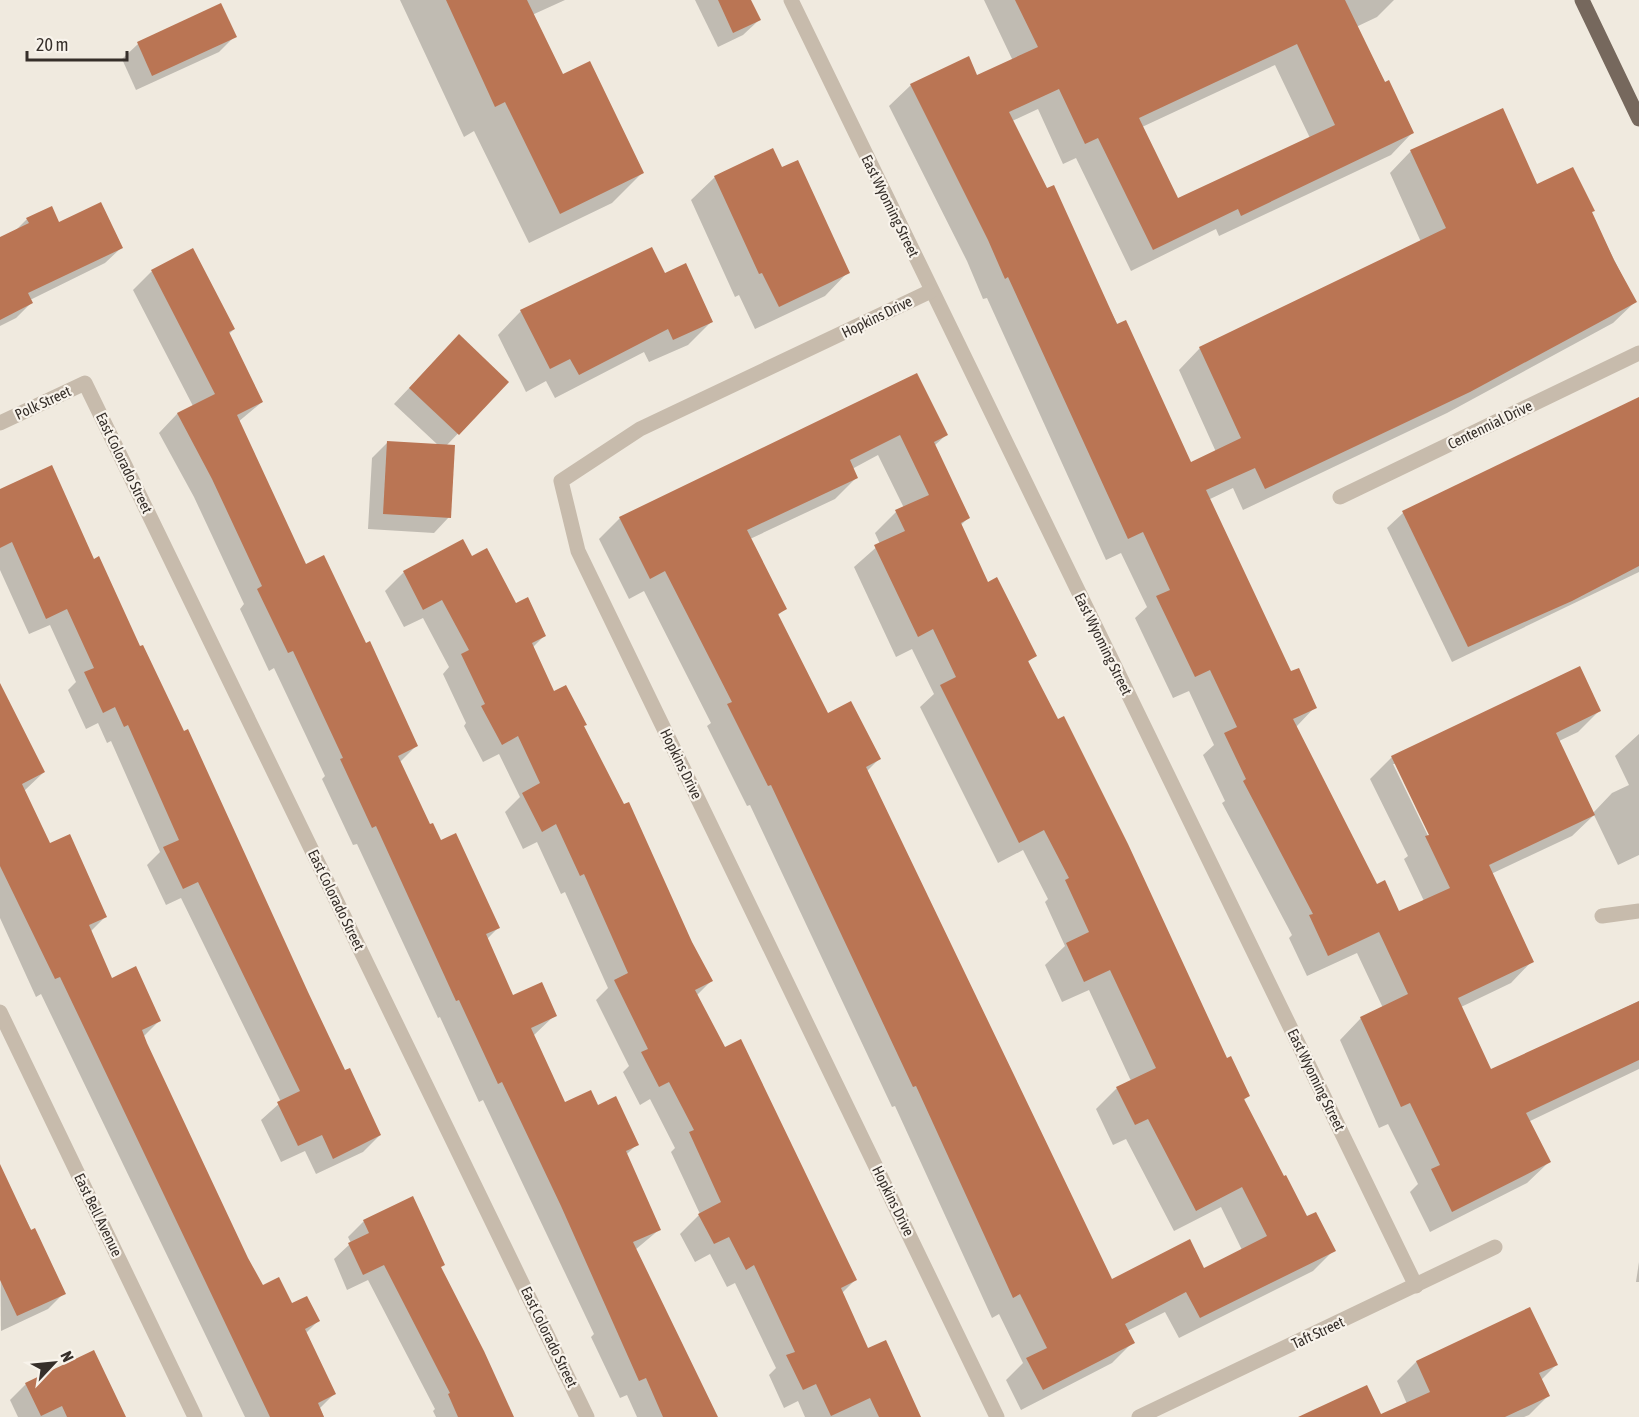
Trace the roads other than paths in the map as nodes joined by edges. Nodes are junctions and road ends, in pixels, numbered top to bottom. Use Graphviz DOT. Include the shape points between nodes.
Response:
graph roads {
  1 [pos="791,0"];
  2 [pos="1582,0"];
  3 [pos="1639,119"];
  4 [pos="931,291"];
  5 [pos="1639,353"];
  6 [pos="85,383"];
  7 [pos="0,423"];
  8 [pos="1340,497"];
  9 [pos="1639,911"];
  10 [pos="1602,916"];
  11 [pos="0,1012"];
  12 [pos="1496,1247"];
  13 [pos="1416,1287"];
  14 [pos="195,1417"];
  15 [pos="587,1417"];
  16 [pos="997,1417"];
  17 [pos="1139,1417"];
  1 -- 4 [label="street, East Wyoming Street"];
  2 -- 3 [label="main road"];
  4 -- 13 [label="street, East Wyoming Street"];
  4 -- 16 [label="street, Hopkins Drive" via="640,429 561,481 578,551"];
  5 -- 8 [label="street, Centennial Drive"];
  6 -- 7 [label="street, Polk Street"];
  6 -- 15 [label="street, East Colorado Street"];
  9 -- 10 [label="street"];
  11 -- 14 [label="street, East Bell Avenue"];
  12 -- 13 [label="street, Taft Street"];
  13 -- 17 [label="street, Taft Street"];
}
